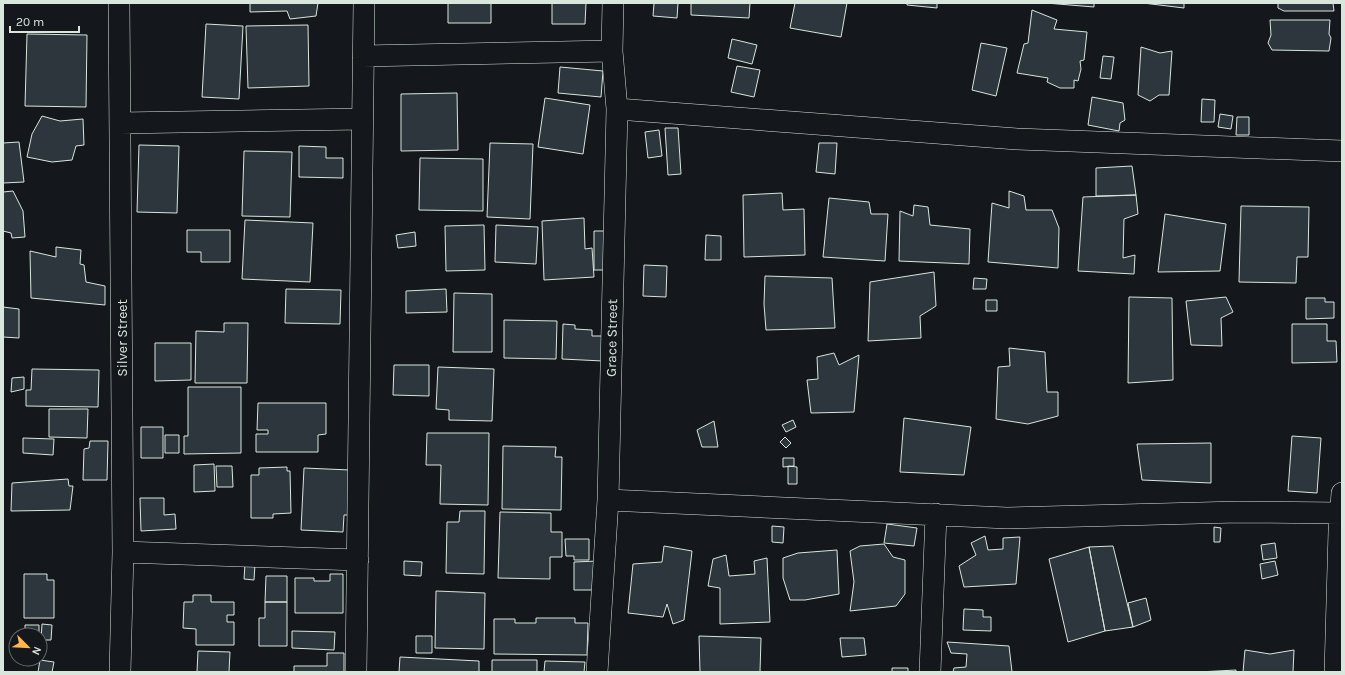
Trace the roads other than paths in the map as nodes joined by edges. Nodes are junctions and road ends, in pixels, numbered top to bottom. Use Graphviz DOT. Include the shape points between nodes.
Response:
graph roads {
  1 [pos="120,3"];
  2 [pos="364,3"];
  3 [pos="613,3"];
  4 [pos="612,51"];
  5 [pos="363,56"];
  6 [pos="617,110"];
  7 [pos="362,119"];
  8 [pos="120,123"];
  9 [pos="1342,151"];
  10 [pos="608,500"];
  11 [pos="936,514"];
  12 [pos="1341,517"];
  13 [pos="123,552"];
  14 [pos="358,560"];
  15 [pos="120,672"];
  16 [pos="356,672"];
  17 [pos="597,672"];
  18 [pos="930,672"];
  19 [pos="1335,672"];
  1 -- 8 [label="street, Silver Street"];
  2 -- 5 [label="street"];
  3 -- 4 [label="street, Grace Street"];
  4 -- 5 [label="street"];
  4 -- 6 [label="street, Grace Street"];
  5 -- 7 [label="street"];
  6 -- 9 [label="street" via="1017,139"];
  6 -- 10 [label="street, Grace Street"];
  7 -- 8 [label="street"];
  7 -- 14 [label="street"];
  8 -- 13 [label="street, Silver Street"];
  10 -- 11 [label="street"];
  10 -- 17 [label="street, Grace Street"];
  11 -- 12 [label="street" via="1007,518 1238,512"];
  11 -- 18 [label="street"];
  12 -- 19 [label="street"];
  13 -- 14 [label="street"];
  13 -- 15 [label="street, Silver Street"];
  14 -- 16 [label="street"];
}
